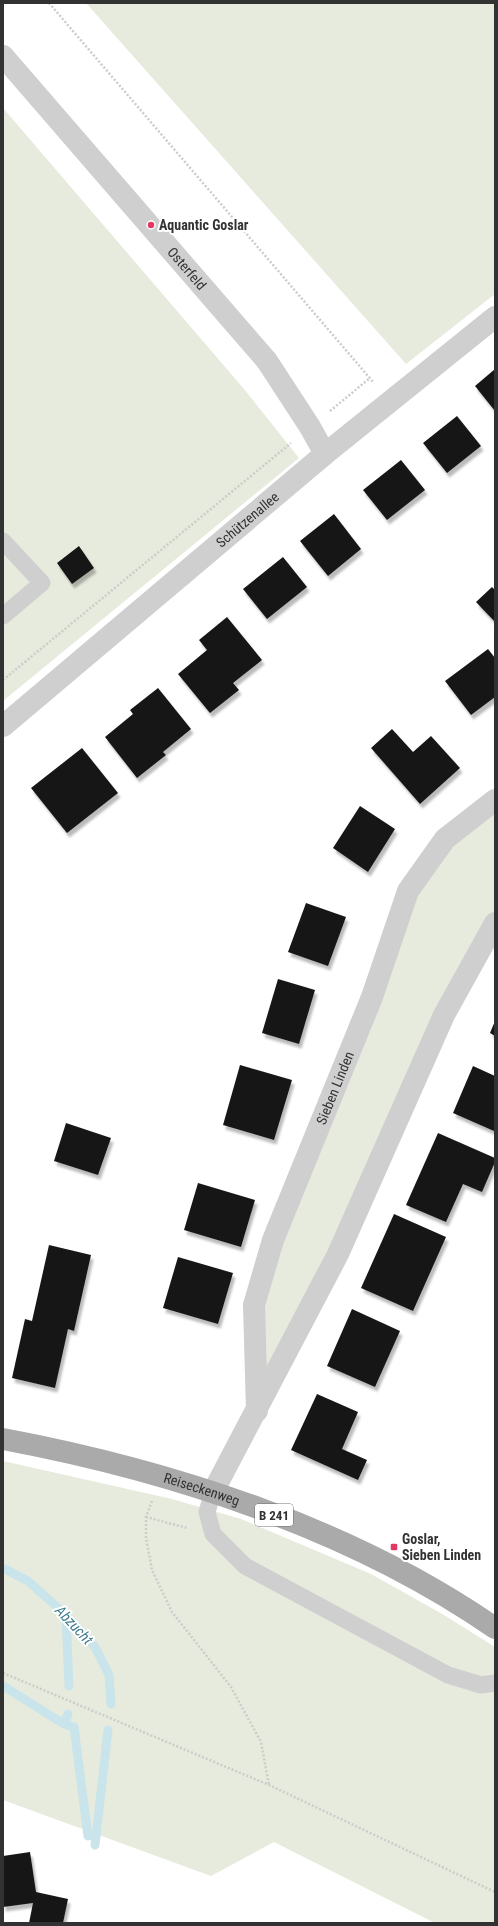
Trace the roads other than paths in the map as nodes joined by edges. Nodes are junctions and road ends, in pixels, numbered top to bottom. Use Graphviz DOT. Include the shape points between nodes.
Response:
graph roads {
  1 [pos="3,56"];
  2 [pos="495,316"];
  3 [pos="325,454"];
  4 [pos="3,541"];
  5 [pos="3,616"];
  6 [pos="3,726"];
  7 [pos="495,800"];
  8 [pos="495,923"];
  9 [pos="257,1411"];
  10 [pos="3,1439"];
  11 [pos="213,1492"];
  12 [pos="495,1628"];
  13 [pos="495,1683"];
  1 -- 3 [label="street, Osterfeld" via="267,361"];
  2 -- 3 [label="street, Schützenallee"];
  3 -- 6 [label="street, Schützenallee"];
  4 -- 5 [label="lane" via="42,583"];
  7 -- 9 [label="street, Sieben Linden" via="445,839 408,891 372,997 273,1240 254,1305"];
  8 -- 9 [label="street" via="444,1015 338,1254"];
  9 -- 11 [label="street"];
  10 -- 11 [label="main road, Reiseckenweg / B 241" via="160,1476"];
  11 -- 12 [label="main road, Reiseckenweg / B 241" via="300,1526 394,1568 473,1612"];
  11 -- 13 [label="lane" via="207,1512 213,1534 245,1566 442,1671 481,1685"];
}
